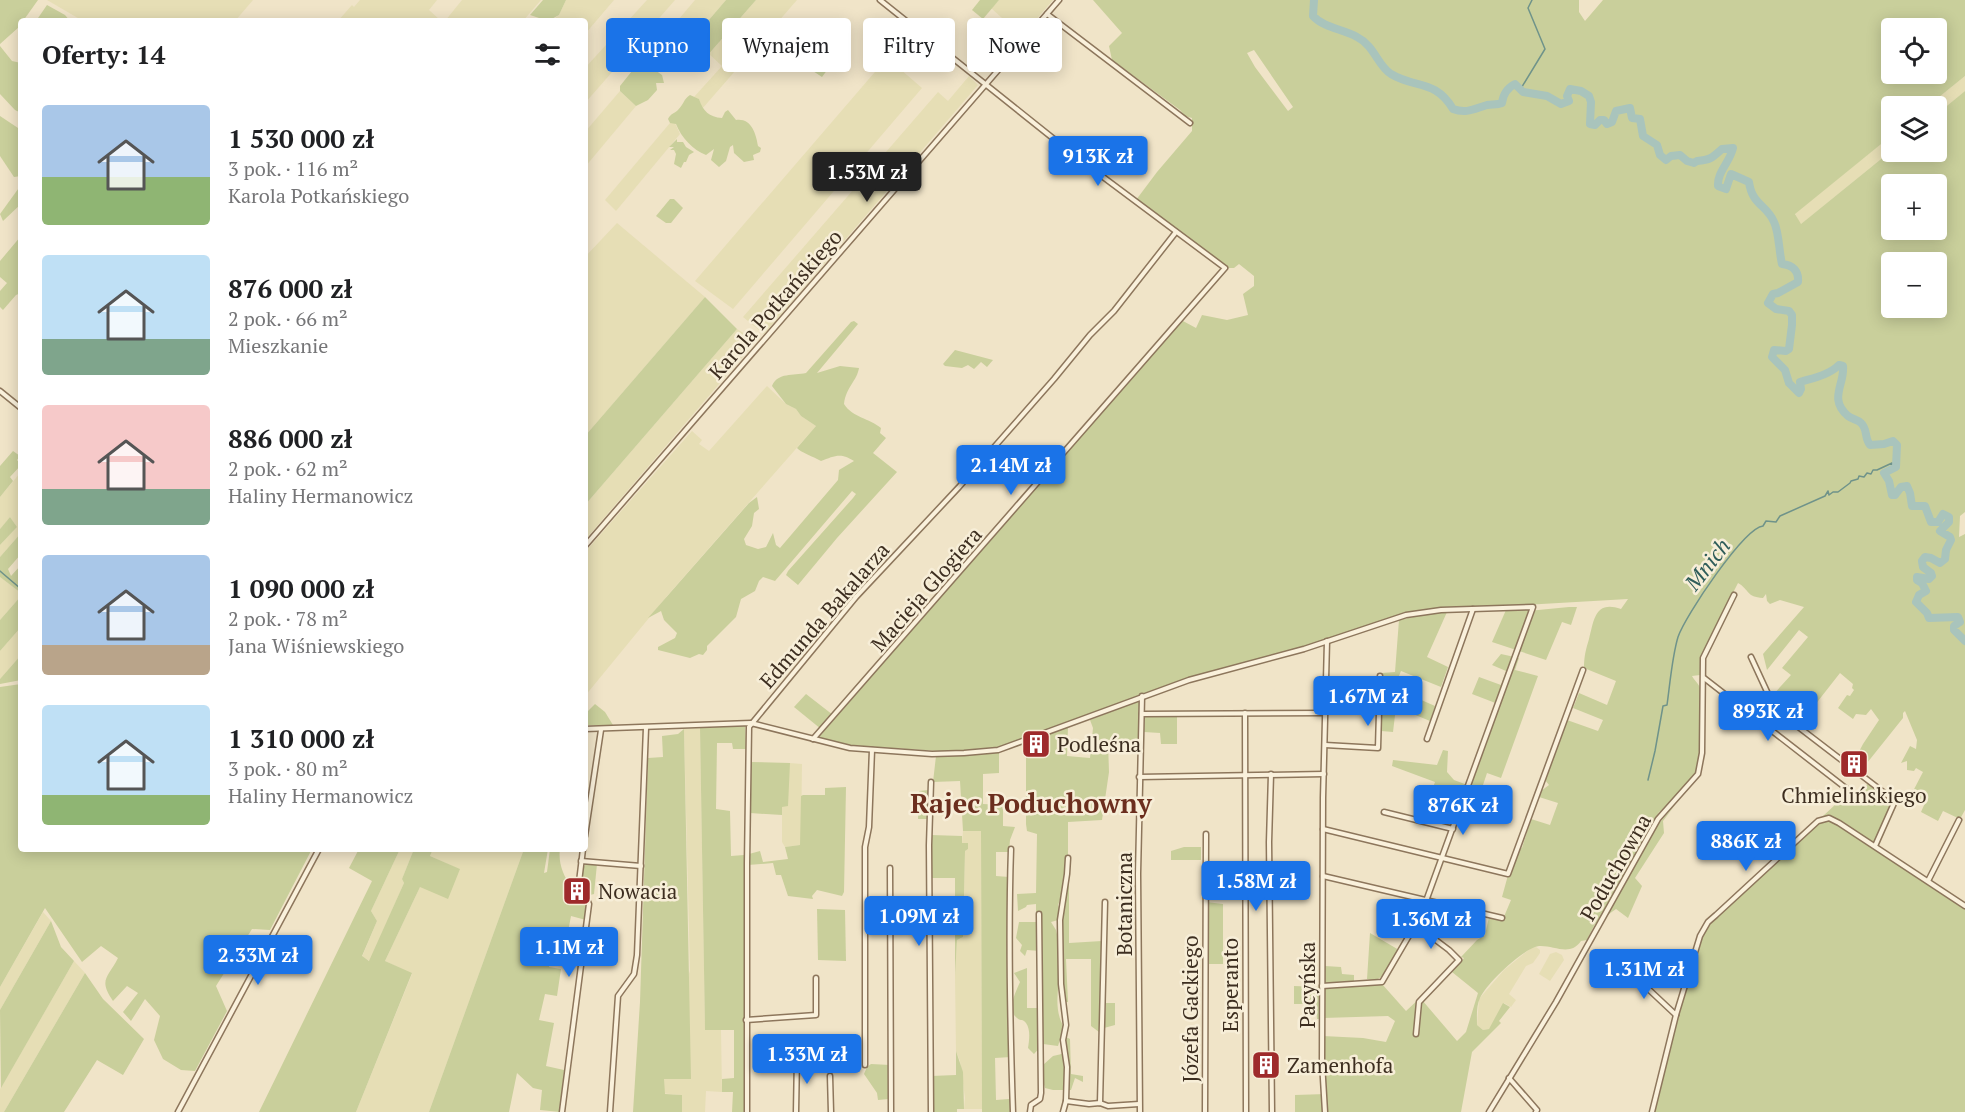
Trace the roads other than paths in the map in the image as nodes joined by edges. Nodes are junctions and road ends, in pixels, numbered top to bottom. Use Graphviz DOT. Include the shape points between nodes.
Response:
graph roads {
  1 [pos="880,0"];
  2 [pos="1059,0"];
  3 [pos="1047,14"];
  4 [pos="985,84"];
  5 [pos="1190,123"];
  6 [pos="1176,232"];
  7 [pos="0,391"];
  8 [pos="18,406"];
  9 [pos="588,543"];
  10 [pos="1734,595"];
  11 [pos="1473,609"];
  12 [pos="1328,641"];
  13 [pos="1752,657"];
  14 [pos="1583,670"];
  15 [pos="1380,676"];
  16 [pos="1703,678"];
  17 [pos="1142,696"];
  18 [pos="1245,713"];
  19 [pos="1325,713"];
  20 [pos="1142,714"];
  21 [pos="751,723"];
  22 [pos="645,728"];
  23 [pos="588,729"];
  24 [pos="601,730"];
  25 [pos="813,739"];
  26 [pos="1427,740"];
  27 [pos="1325,746"];
  28 [pos="872,750"];
  29 [pos="1271,774"];
  30 [pos="1324,774"];
  31 [pos="1245,775"];
  32 [pos="1139,777"];
  33 [pos="931,782"];
  34 [pos="1846,789"];
  35 [pos="1383,812"];
  36 [pos="588,816"];
  37 [pos="1959,820"];
  38 [pos="1323,829"];
  39 [pos="1453,829"];
  40 [pos="1206,834"];
  41 [pos="1875,846"];
  42 [pos="1011,849"];
  43 [pos="317,852"];
  44 [pos="582,852"];
  45 [pos="1068,858"];
  46 [pos="1443,858"];
  47 [pos="581,861"];
  48 [pos="641,866"];
  49 [pos="890,868"];
  50 [pos="1323,876"];
  51 [pos="1928,881"];
  52 [pos="1426,901"];
  53 [pos="1105,902"];
  54 [pos="1965,905"];
  55 [pos="1039,914"];
  56 [pos="1502,918"];
  57 [pos="1416,925"];
  58 [pos="1627,969"];
  59 [pos="816,978"];
  60 [pos="1322,986"];
  61 [pos="1676,1015"];
  62 [pos="746,1020"];
  63 [pos="1416,1034"];
  64 [pos="797,1057"];
  65 [pos="865,1065"];
  66 [pos="830,1076"];
  67 [pos="1509,1078"];
  68 [pos="1066,1101"];
  69 [pos="1100,1103"];
  70 [pos="1139,1104"];
  71 [pos="178,1112"];
  72 [pos="561,1112"];
  73 [pos="610,1112"];
  74 [pos="747,1112"];
  75 [pos="796,1112"];
  76 [pos="831,1112"];
  77 [pos="891,1112"];
  78 [pos="931,1112"];
  79 [pos="1013,1112"];
  80 [pos="1029,1112"];
  81 [pos="1063,1112"];
  82 [pos="1140,1112"];
  83 [pos="1205,1112"];
  84 [pos="1246,1112"];
  85 [pos="1272,1112"];
  86 [pos="1325,1112"];
  87 [pos="1490,1112"];
  88 [pos="1536,1112"];
  89 [pos="1652,1112"];
  1 -- 4 [label="street"];
  2 -- 3 [label="street, Karola Potkańskiego"];
  3 -- 4 [label="street, Karola Potkańskiego"];
  3 -- 5 [label="street"];
  4 -- 6 [label="street"];
  4 -- 9 [label="street, Karola Potkańskiego"];
  6 -- 21 [label="street, Edmunda Bakalarza" via="1114,311 856,597"];
  6 -- 25 [label="street, Macieja Glogiera" via="1225,268"];
  7 -- 8 [label="street"];
  10 -- 16 [label="street, Poduchowna" via="1703,658"];
  11 -- 12 [label="street" via="1407,615"];
  11 -- 26 [label="street"];
  11 -- 39 [label="street" via="1533,607"];
  12 -- 17 [label="street"];
  12 -- 19 [label="street, Pacyńska"];
  13 -- 41 [label="street" via="1775,708 1895,801"];
  14 -- 46 [label="street" via="1508,874"];
  15 -- 27 [label="street" via="1378,748"];
  16 -- 34 [label="street"];
  16 -- 67 [label="street, Poduchowna" via="1698,774 1658,819"];
  17 -- 20 [label="street, Botaniczna"];
  17 -- 28 [label="street" via="998,750"];
  18 -- 19 [label="street"];
  18 -- 20 [label="street"];
  18 -- 31 [label="street, Esperanto"];
  19 -- 27 [label="street, Pacyńska"];
  20 -- 32 [label="street, Botaniczna"];
  21 -- 22 [label="street"];
  21 -- 25 [label="street"];
  21 -- 62 [label="street"];
  22 -- 24 [label="street"];
  22 -- 48 [label="street"];
  23 -- 24 [label="street"];
  24 -- 36 [label="street"];
  25 -- 28 [label="street"];
  27 -- 30 [label="street, Pacyńska"];
  28 -- 65 [label="street" via="865,847"];
  29 -- 30 [label="street"];
  29 -- 31 [label="street"];
  29 -- 85 [label="street"];
  30 -- 38 [label="street, Pacyńska"];
  31 -- 32 [label="street"];
  31 -- 84 [label="street, Esperanto"];
  32 -- 70 [label="street, Botaniczna"];
  33 -- 78 [label="street"];
  35 -- 39 [label="street"];
  37 -- 51 [label="street"];
  38 -- 46 [label="street"];
  38 -- 50 [label="street, Pacyńska"];
  39 -- 46 [label="street"];
  40 -- 83 [label="street, Józefa Gackiego"];
  41 -- 51 [label="street"];
  41 -- 61 [label="street" via="1833,820 1818,821 1708,922 1700,936"];
  42 -- 79 [label="street"];
  43 -- 71 [label="street"];
  44 -- 47 [label="street"];
  45 -- 68 [label="street" via="1060,920"];
  46 -- 52 [label="street"];
  47 -- 48 [label="street"];
  47 -- 72 [label="street" via="579,882 589,904"];
  48 -- 73 [label="street" via="636,968 618,996"];
  49 -- 77 [label="street"];
  50 -- 52 [label="street"];
  50 -- 60 [label="street, Pacyńska"];
  51 -- 54 [label="street"];
  52 -- 56 [label="street"];
  52 -- 57 [label="street"];
  53 -- 69 [label="street"];
  55 -- 80 [label="street" via="1041,1093"];
  57 -- 60 [label="street" via="1382,982"];
  57 -- 63 [label="street" via="1459,960 1419,1002"];
  58 -- 61 [label="street"];
  59 -- 62 [label="street" via="816,1015"];
  60 -- 86 [label="street, Pacyńska"];
  61 -- 89 [label="street"];
  62 -- 74 [label="street"];
  64 -- 75 [label="street"];
  66 -- 76 [label="street"];
  67 -- 87 [label="street, Poduchowna"];
  67 -- 88 [label="street"];
  68 -- 69 [label="street"];
  68 -- 81 [label="street"];
  69 -- 70 [label="street"];
  70 -- 82 [label="street, Botaniczna"];
}
